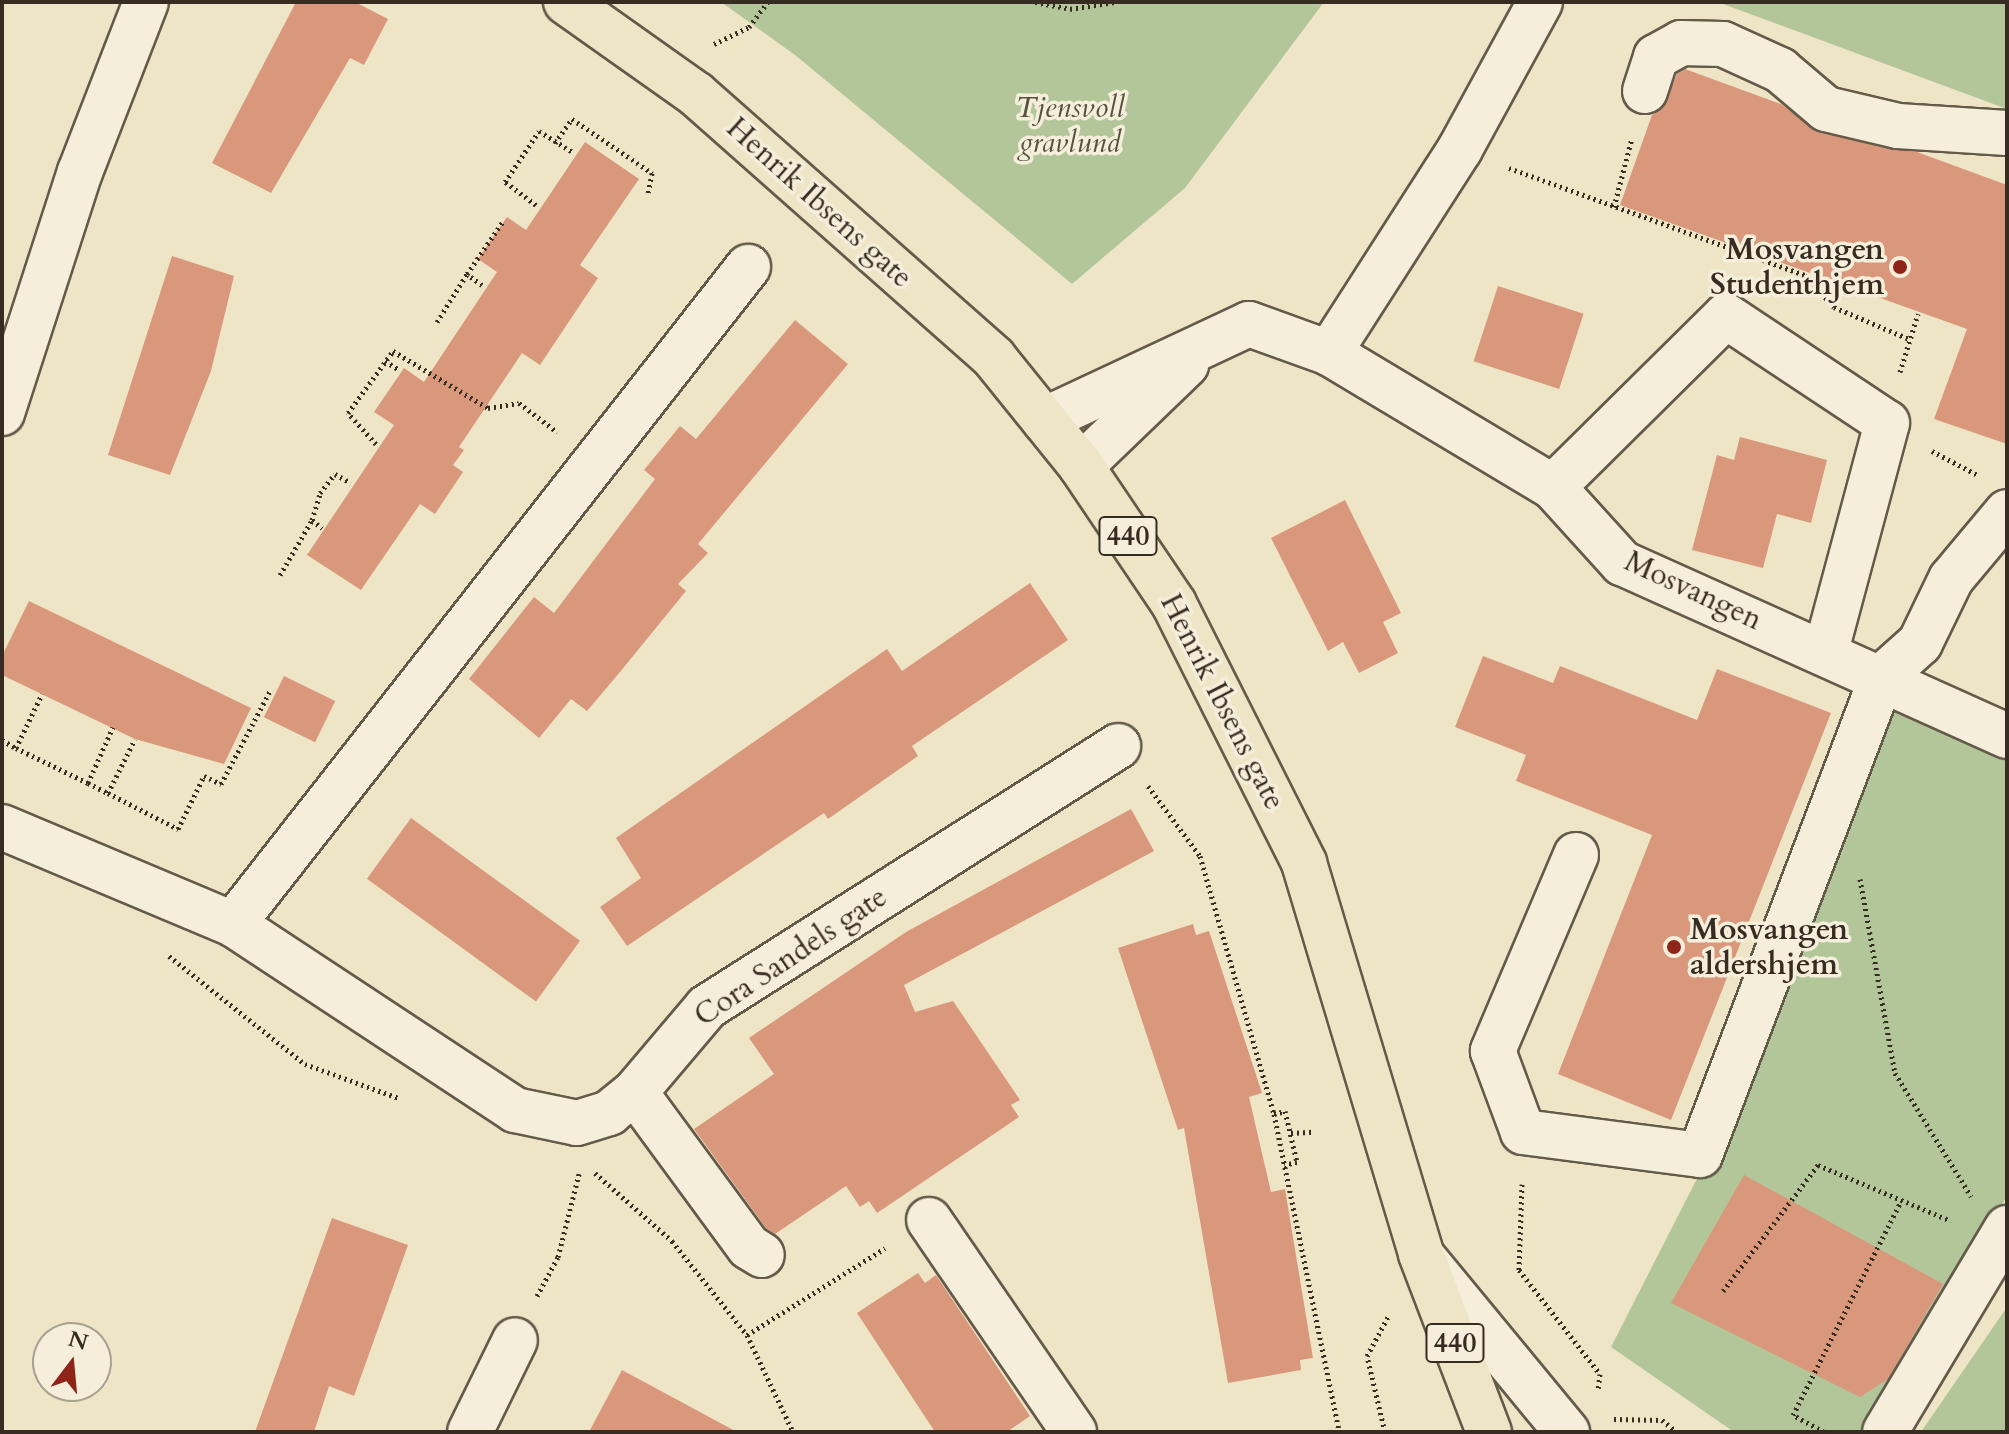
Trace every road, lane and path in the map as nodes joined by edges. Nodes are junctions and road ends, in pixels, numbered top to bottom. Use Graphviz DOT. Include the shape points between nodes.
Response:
graph roads {
  1 [pos="146,2"];
  2 [pos="566,2"];
  3 [pos="768,2"];
  4 [pos="1035,2"];
  5 [pos="1114,2"];
  6 [pos="1540,2"];
  7 [pos="714,44"];
  8 [pos="1645,91"];
  9 [pos="2007,133"];
  10 [pos="555,143"];
  11 [pos="1460,149"];
  12 [pos="572,152"];
  13 [pos="648,193"];
  14 [pos="536,205"];
  15 [pos="1614,207"];
  16 [pos="504,220"];
  17 [pos="748,267"];
  18 [pos="467,274"];
  19 [pos="482,285"];
  20 [pos="437,322"];
  21 [pos="1909,339"];
  22 [pos="1329,353"];
  23 [pos="1196,354"];
  24 [pos="385,361"];
  25 [pos="398,369"];
  26 [pos="2,413"];
  27 [pos="540,419"];
  28 [pos="1044,420"];
  29 [pos="376,444"];
  30 [pos="1081,466"];
  31 [pos="351,483"];
  32 [pos="1553,487"];
  33 [pos="2007,512"];
  34 [pos="312,520"];
  35 [pos="322,528"];
  36 [pos="280,575"];
  37 [pos="1826,651"];
  38 [pos="1882,677"];
  39 [pos="270,691"];
  40 [pos="42,694"];
  41 [pos="113,727"];
  42 [pos="2007,736"];
  43 [pos="135,739"];
  44 [pos="2,740"];
  45 [pos="1118,746"];
  46 [pos="16,748"];
  47 [pos="88,783"];
  48 [pos="108,793"];
  49 [pos="1838,793"];
  50 [pos="2,827"];
  51 [pos="1576,855"];
  52 [pos="233,924"];
  53 [pos="635,1092"];
  54 [pos="1274,1114"];
  55 [pos="577,1123"];
  56 [pos="1313,1132"];
  57 [pos="1523,1132"];
  58 [pos="1291,1133"];
  59 [pos="1284,1165"];
  60 [pos="1901,1201"];
  61 [pos="929,1220"];
  62 [pos="2004,1234"];
  63 [pos="1421,1254"];
  64 [pos="762,1255"];
  65 [pos="1723,1291"];
  66 [pos="515,1340"];
  67 [pos="1367,1356"];
  68 [pos="1581,1418"];
  69 [pos="1607,1419"];
  70 [pos="470,1432"];
  71 [pos="793,1432"];
  72 [pos="1074,1432"];
  73 [pos="1339,1432"];
  74 [pos="1385,1432"];
  75 [pos="1489,1432"];
  76 [pos="1677,1432"];
  77 [pos="1824,1432"];
  78 [pos="1885,1432"];
  1 -- 26 [label="street" via="80,172 54,267"];
  2 -- 28 [label="main road, Henrik Ibsens gate / 440" via="696,94 994,358"];
  3 -- 7 [label="path" via="749,27"];
  4 -- 5 [label="path" via="1070,9"];
  6 -- 11 [label="street"];
  8 -- 9 [label="street" via="1656,57 1681,43 1723,44 1780,70 1826,109 1898,126"];
  8 -- 15 [label="path"];
  10 -- 12 [label="path"];
  10 -- 13 [label="path" via="572,119 652,173"];
  10 -- 14 [label="path" via="539,131 505,182"];
  11 -- 15 [label="path"];
  11 -- 22 [label="street"];
  15 -- 21 [label="path" via="1805,275 1834,307"];
  16 -- 18 [label="path"];
  17 -- 52 [label="street"];
  18 -- 19 [label="path"];
  18 -- 20 [label="path"];
  22 -- 23 [label="street, Mosvangen" via="1249,324"];
  22 -- 32 [label="street, Mosvangen"];
  23 -- 28 [label="street, Mosvangen"];
  23 -- 30 [label="street, Mosvangen"];
  24 -- 25 [label="path"];
  24 -- 27 [label="path" via="393,351 488,408 519,403"];
  24 -- 29 [label="path" via="348,413"];
  28 -- 30 [label="main road, Henrik Ibsens gate / 440"];
  30 -- 63 [label="main road, Henrik Ibsens gate / 440" via="1174,604 1304,863"];
  31 -- 34 [label="path" via="335,474"];
  32 -- 37 [label="street, Mosvangen" via="1622,563"];
  32 -- 37 [label="street" via="1726,316 1887,423"];
  33 -- 38 [label="street" via="1951,579 1920,643"];
  34 -- 35 [label="path"];
  34 -- 36 [label="path"];
  37 -- 38 [label="street, Mosvangen"];
  38 -- 42 [label="street, Mosvangen"];
  38 -- 49 [label="street"];
  39 -- 48 [label="path" via="221,784 204,776 178,829"];
  40 -- 46 [label="path"];
  41 -- 47 [label="path"];
  43 -- 48 [label="path"];
  44 -- 46 [label="path"];
  45 -- 53 [label="street, Cora Sandels gate" via="707,1007"];
  45 -- 54 [label="path" via="1200,856"];
  46 -- 47 [label="path"];
  47 -- 48 [label="path"];
  49 -- 57 [label="street" via="1700,1155"];
  49 -- 62 [label="path" via="1872,924 1895,1073"];
  50 -- 52 [label="street"];
  51 -- 57 [label="street" via="1493,1051"];
  52 -- 55 [label="street" via="515,1110"];
  53 -- 55 [label="street, Cora Sandels gate" via="609,1113"];
  53 -- 64 [label="street" via="749,1247"];
  54 -- 58 [label="path" via="1285,1111"];
  54 -- 59 [label="path"];
  55 -- 66 [label="path" via="581,1164 558,1257"];
  56 -- 58 [label="path"];
  57 -- 68 [label="path" via="1519,1270 1600,1374"];
  58 -- 59 [label="path" via="1297,1162"];
  59 -- 73 [label="path"];
  60 -- 62 [label="path"];
  60 -- 65 [label="path" via="1818,1165"];
  60 -- 77 [label="path" via="1793,1415"];
  61 -- 71 [label="path" via="747,1335"];
  61 -- 72 [label="street"];
  62 -- 78 [label="street"];
  63 -- 68 [label="street"];
  63 -- 75 [label="main road, Henrik Ibsens gate / 440"];
  66 -- 70 [label="street"];
  67 -- 74 [label="path"];
  69 -- 76 [label="path" via="1662,1420"];
}
